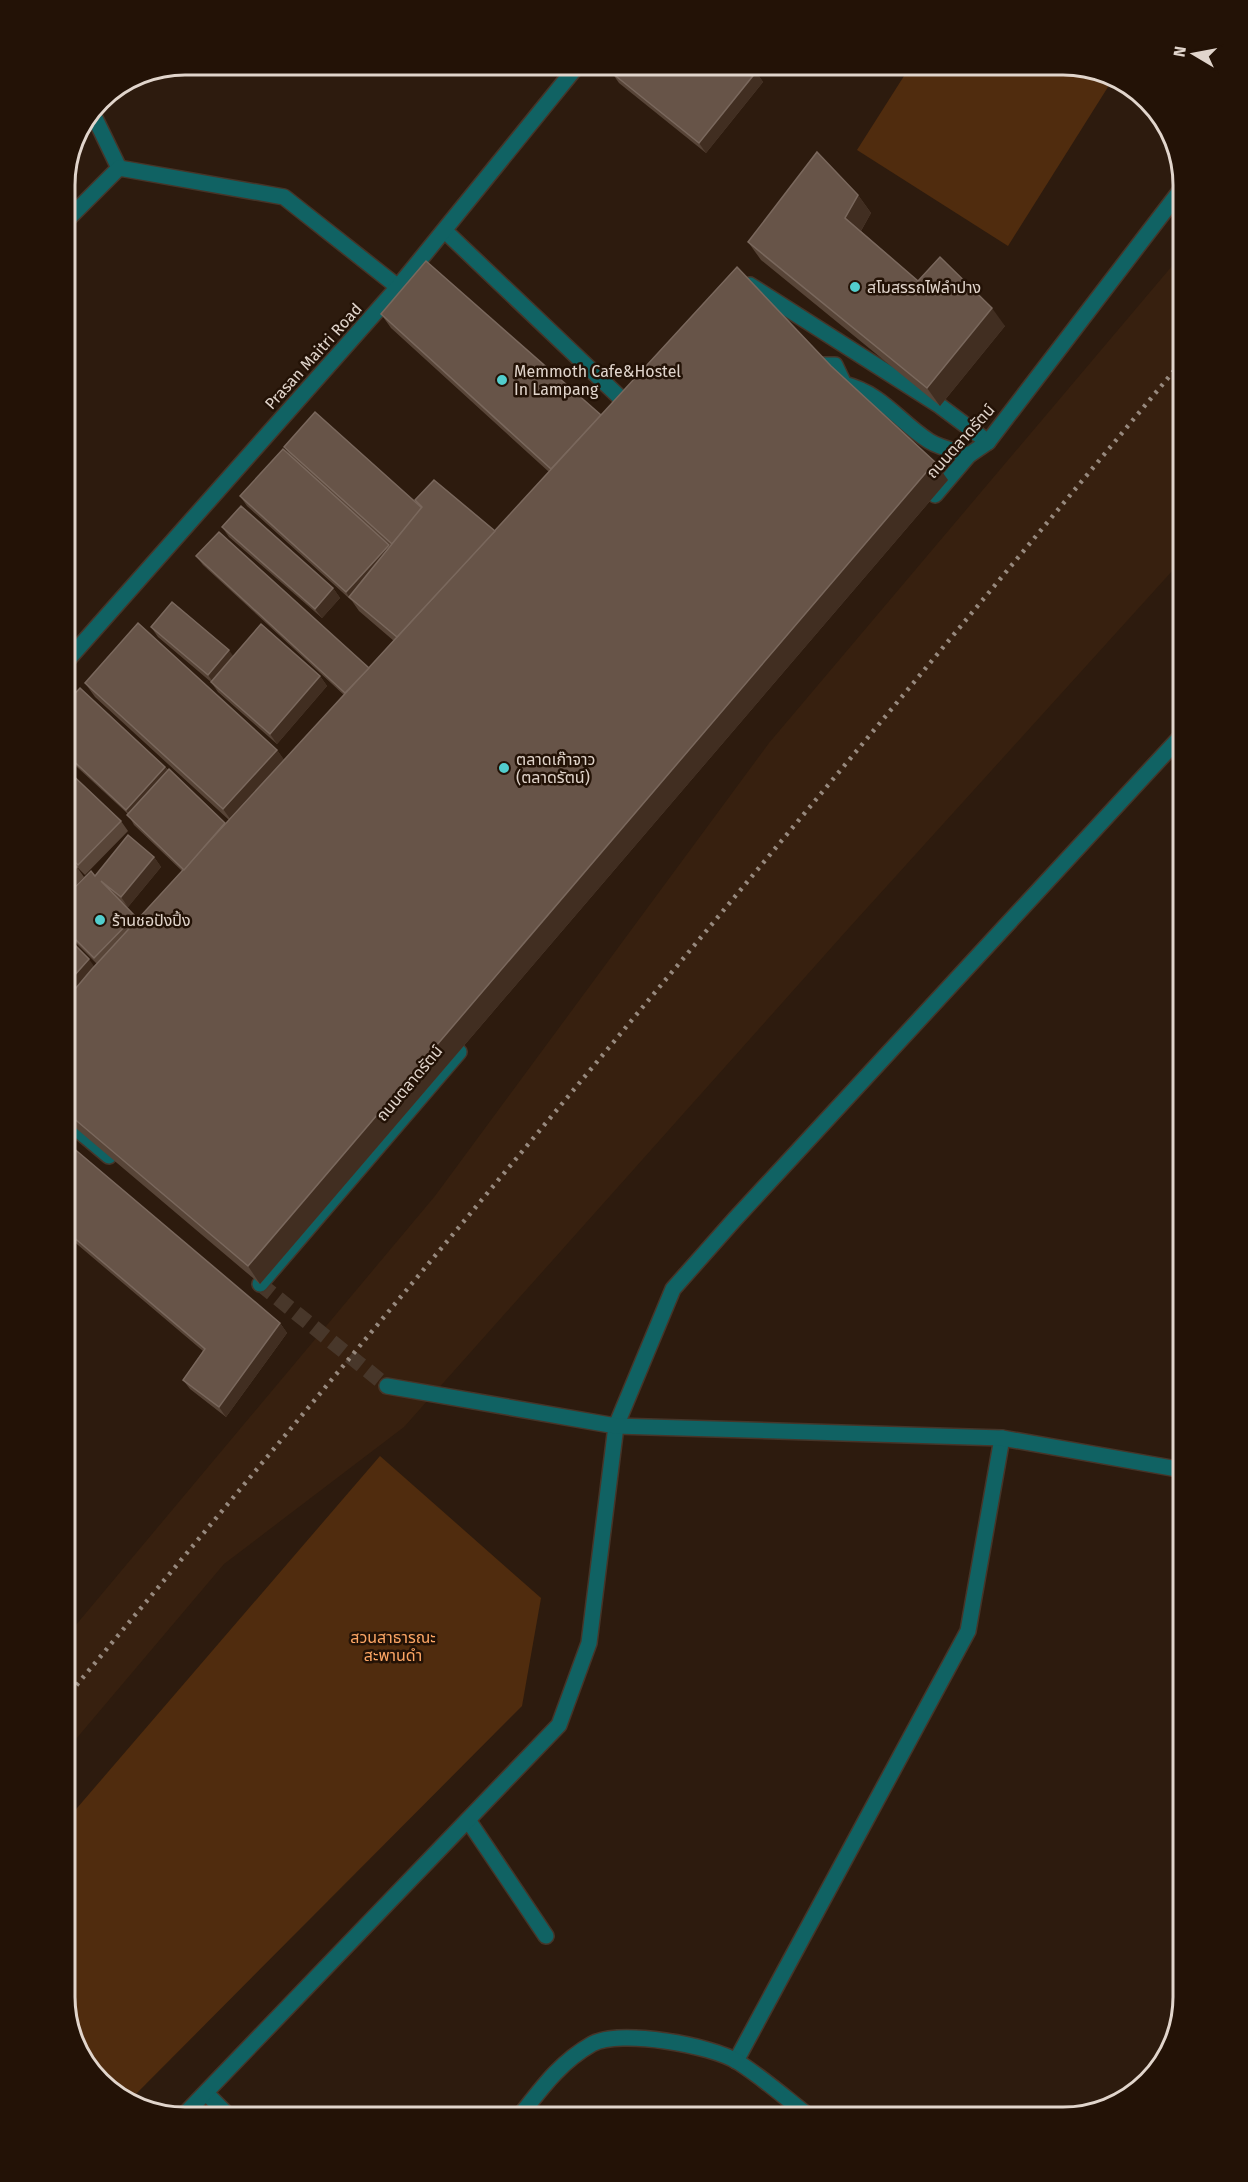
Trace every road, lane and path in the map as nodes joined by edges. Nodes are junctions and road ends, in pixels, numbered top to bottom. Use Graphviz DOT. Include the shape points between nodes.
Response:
graph roads {
  1 [pos="570,75"];
  2 [pos="97,120"];
  3 [pos="120,168"];
  4 [pos="1173,201"];
  5 [pos="75,212"];
  6 [pos="445,231"];
  7 [pos="398,287"];
  8 [pos="735,303"];
  9 [pos="802,382"];
  10 [pos="639,416"];
  11 [pos="988,442"];
  12 [pos="969,456"];
  13 [pos="925,507"];
  14 [pos="75,652"];
  15 [pos="1173,746"];
  16 [pos="470,1038"];
  17 [pos="75,1127"];
  18 [pos="118,1164"];
  19 [pos="256,1280"];
  20 [pos="387,1386"];
  21 [pos="616,1426"];
  22 [pos="1002,1437"];
  23 [pos="1173,1468"];
  24 [pos="468,1820"];
  25 [pos="546,1936"];
  26 [pos="736,2061"];
  27 [pos="207,2094"];
  28 [pos="193,2107"];
  29 [pos="220,2107"];
  30 [pos="527,2107"];
  31 [pos="797,2107"];
  1 -- 6 [label="street, Prasan Maitri Road"];
  2 -- 3 [label="street"];
  3 -- 5 [label="street"];
  3 -- 7 [label="street" via="284,197"];
  4 -- 11 [label="street, ถนนตลาดรัตน์"];
  6 -- 7 [label="street, Prasan Maitri Road"];
  6 -- 10 [label="street"];
  7 -- 14 [label="street, Prasan Maitri Road"];
  8 -- 11 [label="street" via="750,285 940,406"];
  9 -- 12 [label="street" via="819,366 835,364 844,384 862,389 884,403 930,441"];
  11 -- 12 [label="street, ถนนตลาดรัตน์"];
  12 -- 13 [label="street, ถนนตลาดรัตน์"];
  15 -- 21 [label="street" via="674,1289"];
  16 -- 19 [label="street, ถนนตลาดรัตน์"];
  17 -- 18 [label="street"];
  20 -- 21 [label="street"];
  21 -- 22 [label="street"];
  21 -- 24 [label="street" via="589,1643 563,1715 559,1725"];
  22 -- 23 [label="street"];
  22 -- 26 [label="street" via="968,1631"];
  24 -- 25 [label="street"];
  24 -- 27 [label="street"];
  26 -- 30 [label="street" via="694,2046 633,2037 594,2043 557,2068"];
  26 -- 31 [label="street"];
  27 -- 28 [label="street"];
  27 -- 29 [label="street"];
}
